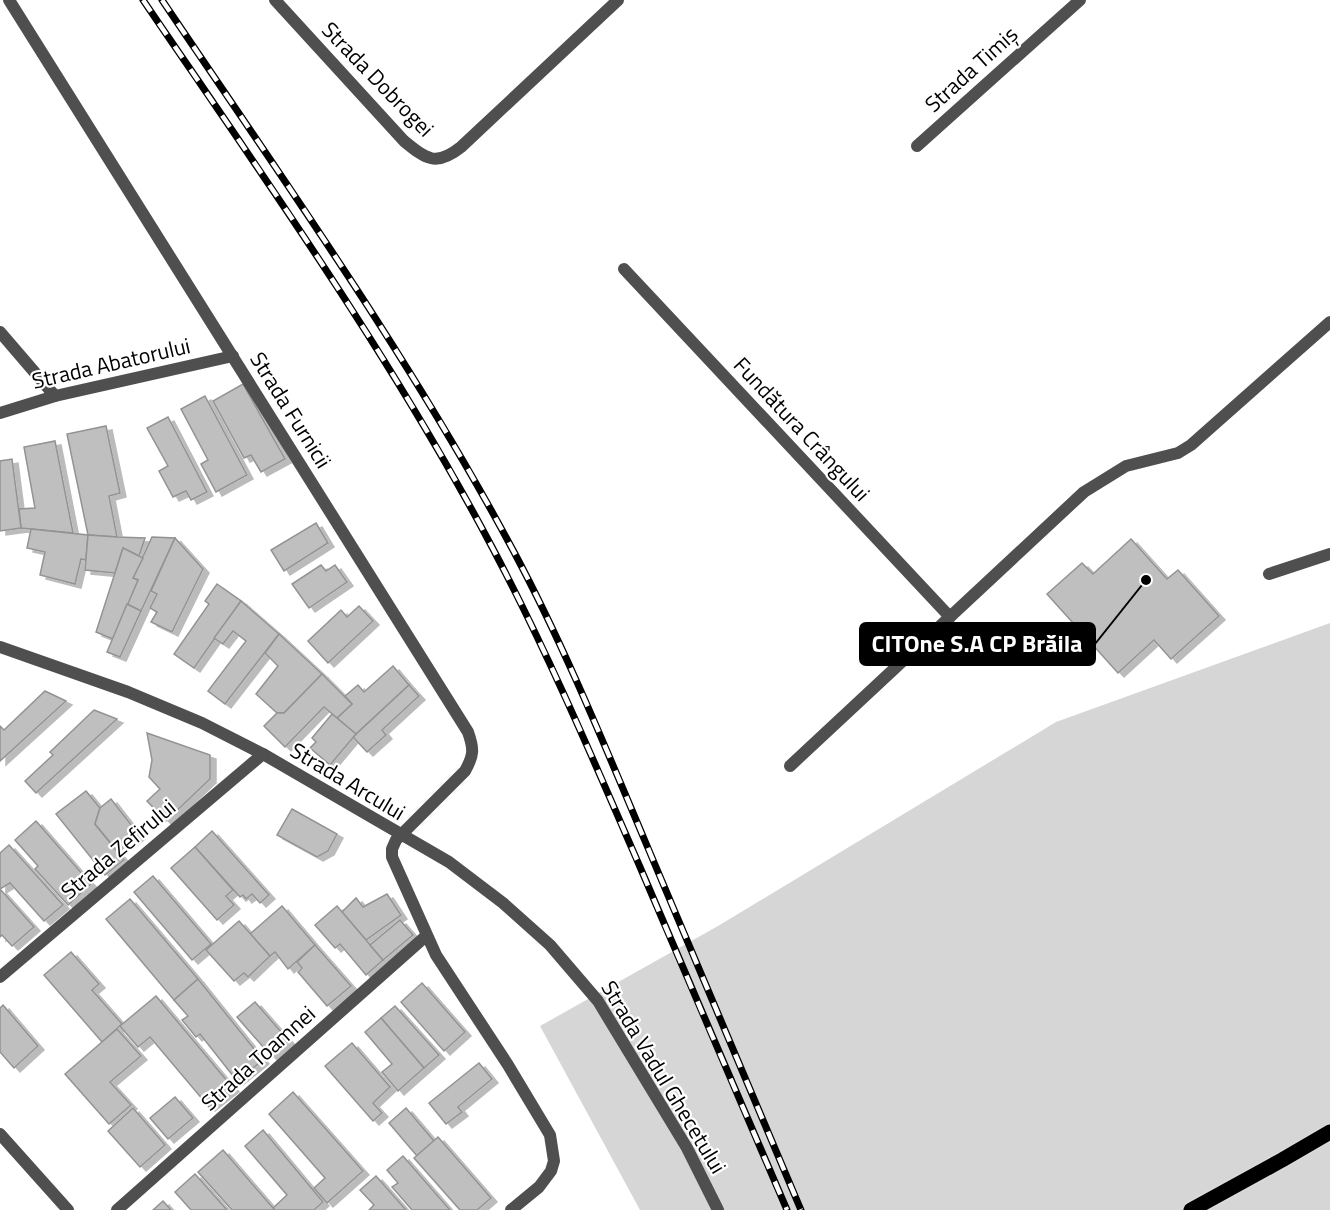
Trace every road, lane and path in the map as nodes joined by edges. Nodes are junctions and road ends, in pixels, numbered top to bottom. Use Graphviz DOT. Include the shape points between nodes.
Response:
graph roads {
  1 [pos="9,0"];
  2 [pos="275,0"];
  3 [pos="618,0"];
  4 [pos="1080,0"];
  5 [pos="916,146"];
  6 [pos="624,269"];
  7 [pos="1330,322"];
  8 [pos="0,332"];
  9 [pos="233,356"];
  10 [pos="55,396"];
  11 [pos="0,413"];
  12 [pos="1330,554"];
  13 [pos="1269,574"];
  14 [pos="950,617"];
  15 [pos="0,647"];
  16 [pos="263,754"];
  17 [pos="790,766"];
  18 [pos="402,834"];
  19 [pos="426,936"];
  20 [pos="0,976"];
  21 [pos="1330,1132"];
  22 [pos="0,1134"];
  23 [pos="68,1210"];
  24 [pos="117,1210"];
  25 [pos="511,1210"];
  26 [pos="718,1210"];
  27 [pos="1191,1210"];
  1 -- 9 [label="street, Strada Furnicii"];
  2 -- 3 [label="street, Strada Dobrogei" via="404,141 427,159 449,156 461,147"];
  4 -- 5 [label="street, Strada Timiș"];
  6 -- 14 [label="street, Fundătura Crângului"];
  7 -- 14 [label="street" via="1191,445 1178,453 1126,466 1084,492"];
  8 -- 10 [label="street"];
  9 -- 10 [label="street, Strada Abatorului"];
  9 -- 18 [label="street, Strada Furnicii" via="468,732 472,758 465,771"];
  10 -- 11 [label="street, Strada Abatorului"];
  12 -- 13 [label="street"];
  14 -- 17 [label="street"];
  15 -- 16 [label="street, Strada Arcului" via="128,692"];
  16 -- 18 [label="street, Strada Arcului"];
  16 -- 20 [label="street, Strada Zefirului"];
  18 -- 19 [label="street, Strada Arcului" via="392,849 392,857"];
  18 -- 26 [label="street, Strada Vadul Ghecetului" via="449,862 503,903 550,945 598,1001 687,1148"];
  19 -- 24 [label="street, Strada Toamnei"];
  19 -- 25 [label="street, Strada Arcului" via="550,1136 554,1161 547,1179"];
  21 -- 27 [label="main road"];
  22 -- 23 [label="street"];
}
